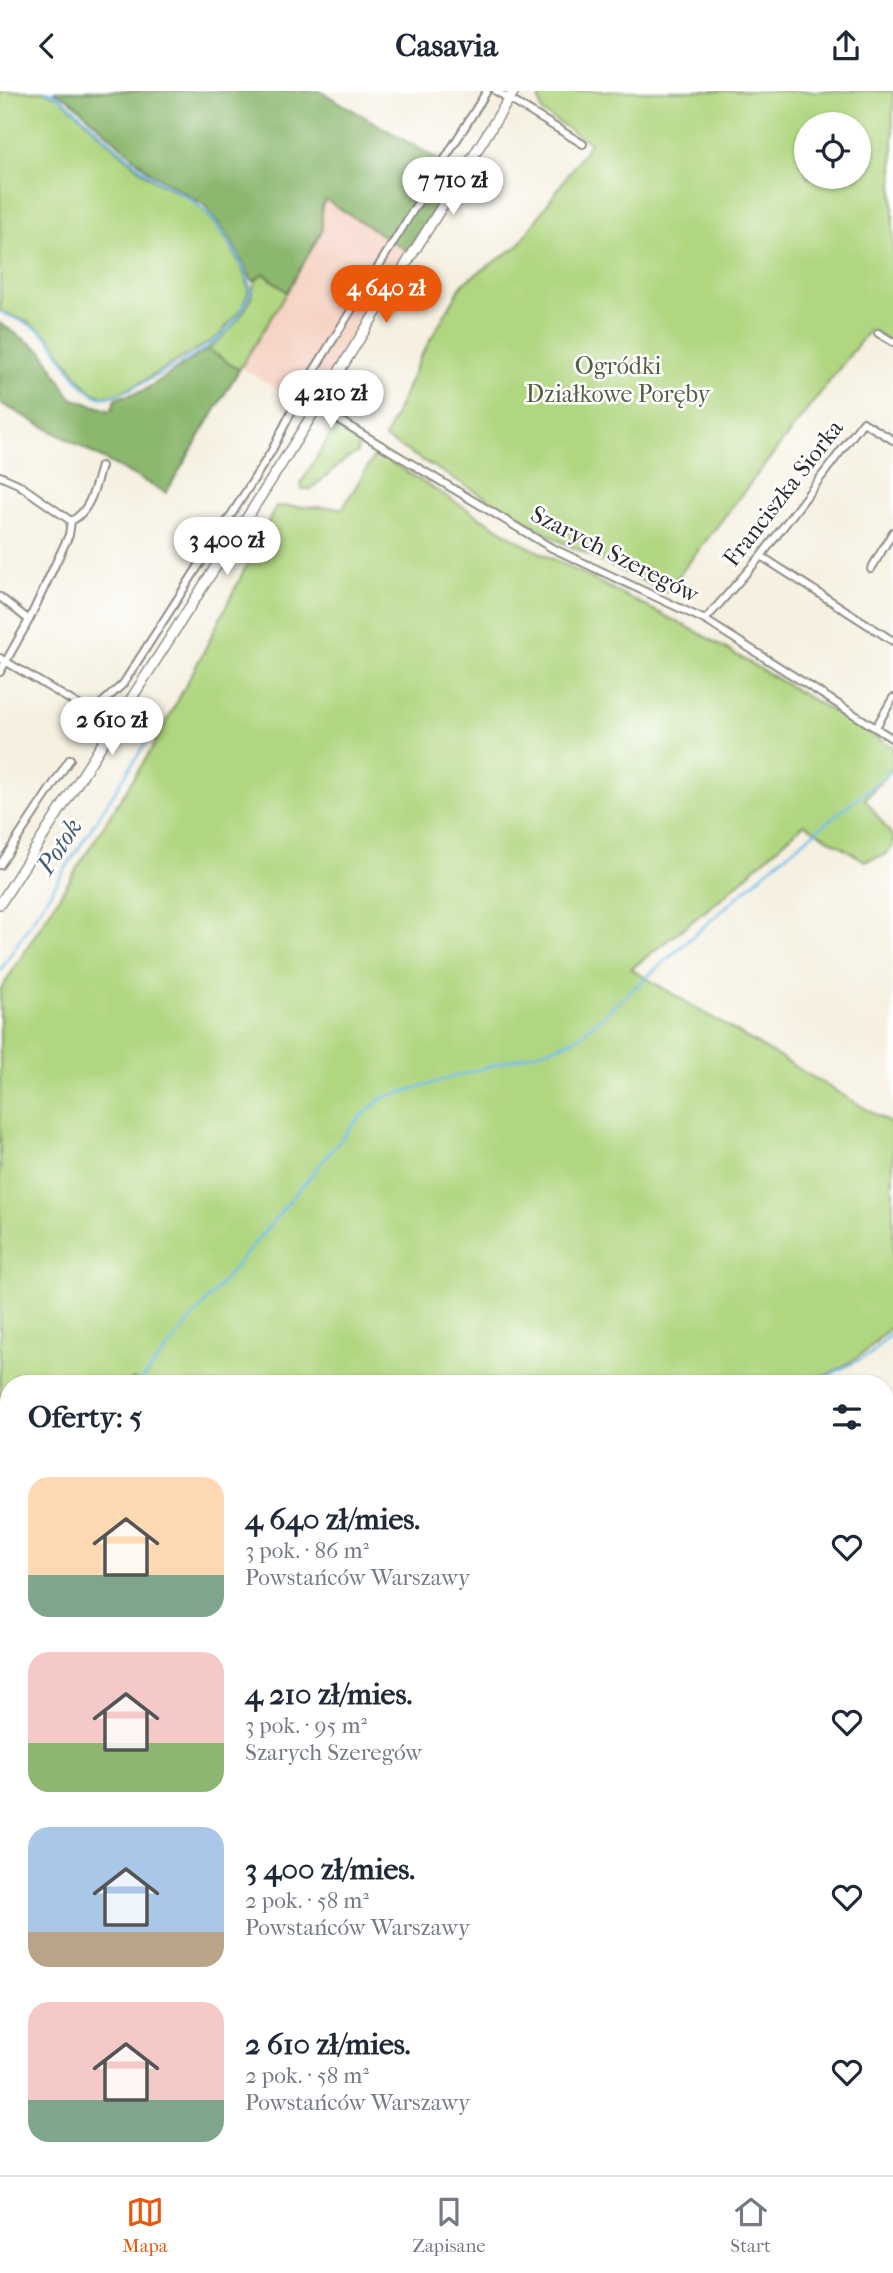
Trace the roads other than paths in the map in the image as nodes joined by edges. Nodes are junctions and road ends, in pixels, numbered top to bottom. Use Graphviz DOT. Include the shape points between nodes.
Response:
graph roads {
  1 [pos="487,91"];
  2 [pos="496,91"];
  3 [pos="511,95"];
  4 [pos="583,145"];
  5 [pos="878,333"];
  6 [pos="893,342"];
  7 [pos="299,396"];
  8 [pos="317,406"];
  9 [pos="893,440"];
  10 [pos="102,465"];
  11 [pos="0,477"];
  12 [pos="71,521"];
  13 [pos="893,533"];
  14 [pos="761,556"];
  15 [pos="871,569"];
  16 [pos="0,597"];
  17 [pos="29,620"];
  18 [pos="705,620"];
  19 [pos="893,641"];
  20 [pos="3,660"];
  21 [pos="0,672"];
  22 [pos="893,698"];
  23 [pos="91,713"];
  24 [pos="114,726"];
  25 [pos="876,727"];
  26 [pos="893,739"];
  27 [pos="70,759"];
  28 [pos="0,865"];
  29 [pos="0,904"];
  1 -- 7 [label="street"];
  2 -- 3 [label="street"];
  3 -- 4 [label="street"];
  3 -- 8 [label="street"];
  5 -- 6 [label="street"];
  7 -- 8 [label="street, Szarych Szeregów"];
  7 -- 23 [label="street" via="271,453 132,671"];
  8 -- 18 [label="street, Szarych Szeregów" via="550,547"];
  8 -- 24 [label="street"];
  9 -- 14 [label="street, Franciszka Siorka" via="863,422"];
  10 -- 12 [label="street" via="85,509"];
  11 -- 12 [label="street"];
  12 -- 17 [label="street" via="69,535"];
  13 -- 15 [label="street"];
  14 -- 18 [label="street, Franciszka Siorka"];
  14 -- 19 [label="street"];
  16 -- 17 [label="street"];
  17 -- 20 [label="street"];
  18 -- 25 [label="street, Szarych Szeregów"];
  20 -- 21 [label="street"];
  20 -- 23 [label="street"];
  22 -- 25 [label="street"];
  23 -- 24 [label="street"];
  24 -- 29 [label="street"];
  25 -- 26 [label="street, Szarych Szeregów"];
  27 -- 28 [label="street"];
}
